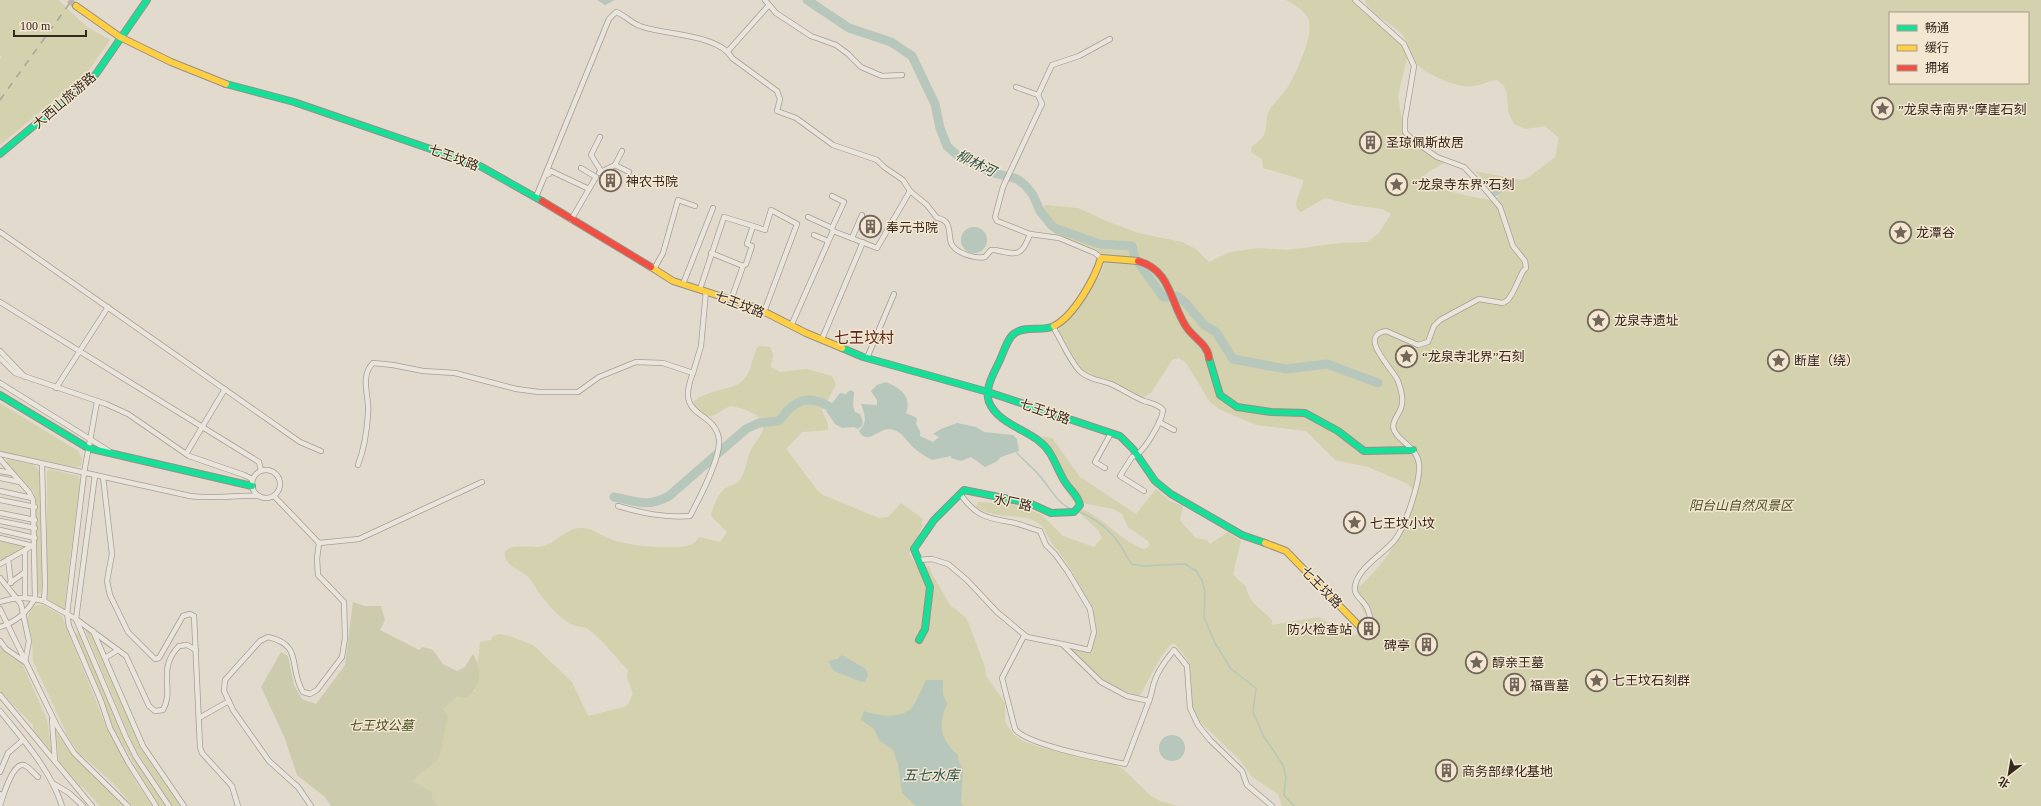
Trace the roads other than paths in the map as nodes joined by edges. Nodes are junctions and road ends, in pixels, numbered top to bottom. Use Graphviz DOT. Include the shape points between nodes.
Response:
graph roads {
  1 [pos="147,0"];
  2 [pos="765,0"];
  3 [pos="1355,0"];
  4 [pos="769,5"];
  5 [pos="76,6"];
  6 [pos="120,37"];
  7 [pos="1110,39"];
  8 [pos="728,51"];
  9 [pos="902,75"];
  10 [pos="1016,87"];
  11 [pos="1038,95"];
  12 [pos="600,136"];
  13 [pos="622,151"];
  14 [pos="0,154"];
  15 [pos="615,165"];
  16 [pos="581,168"];
  17 [pos="601,171"];
  18 [pos="629,172"];
  19 [pos="546,175"];
  20 [pos="596,177"];
  21 [pos="588,189"];
  22 [pos="910,191"];
  23 [pos="832,196"];
  24 [pos="536,197"];
  25 [pos="695,206"];
  26 [pos="713,208"];
  27 [pos="862,215"];
  28 [pos="808,217"];
  29 [pos="571,220"];
  30 [pos="753,226"];
  31 [pos="832,229"];
  32 [pos="0,232"];
  33 [pos="1030,234"];
  34 [pos="814,235"];
  35 [pos="852,238"];
  36 [pos="828,241"];
  37 [pos="863,242"];
  38 [pos="711,253"];
  39 [pos="1101,258"];
  40 [pos="742,266"];
  41 [pos="654,269"];
  42 [pos="682,284"];
  43 [pos="703,290"];
  44 [pos="894,294"];
  45 [pos="731,300"];
  46 [pos="0,302"];
  47 [pos="108,307"];
  48 [pos="764,312"];
  49 [pos="791,326"];
  50 [pos="1053,327"];
  51 [pos="822,339"];
  52 [pos="0,351"];
  53 [pos="80,351"];
  54 [pos="0,358"];
  55 [pos="867,358"];
  56 [pos="693,373"];
  57 [pos="26,378"];
  58 [pos="0,383"];
  59 [pos="56,388"];
  60 [pos="225,389"];
  61 [pos="988,392"];
  62 [pos="0,396"];
  63 [pos="97,402"];
  64 [pos="1159,422"];
  65 [pos="202,426"];
  66 [pos="1174,430"];
  67 [pos="1111,433"];
  68 [pos="90,439"];
  69 [pos="88,448"];
  70 [pos="1413,450"];
  71 [pos="321,451"];
  72 [pos="111,452"];
  73 [pos="0,454"];
  74 [pos="186,454"];
  75 [pos="1138,456"];
  76 [pos="0,459"];
  77 [pos="42,464"];
  78 [pos="358,465"];
  79 [pos="1105,468"];
  80 [pos="262,470"];
  81 [pos="0,471"];
  82 [pos="12,473"];
  83 [pos="84,473"];
  84 [pos="95,475"];
  85 [pos="103,477"];
  86 [pos="0,478"];
  87 [pos="20,482"];
  88 [pos="252,482"];
  89 [pos="482,482"];
  90 [pos="1144,491"];
  91 [pos="0,492"];
  92 [pos="961,494"];
  93 [pos="259,496"];
  94 [pos="274,496"];
  95 [pos="32,498"];
  96 [pos="0,500"];
  97 [pos="618,506"];
  98 [pos="34,507"];
  99 [pos="0,513"];
  100 [pos="34,520"];
  101 [pos="0,521"];
  102 [pos="35,528"];
  103 [pos="0,530"];
  104 [pos="0,538"];
  105 [pos="35,538"];
  106 [pos="319,543"];
  107 [pos="33,546"];
  108 [pos="25,550"];
  109 [pos="18,554"];
  110 [pos="8,559"];
  111 [pos="25,560"];
  112 [pos="918,560"];
  113 [pos="0,564"];
  114 [pos="25,572"];
  115 [pos="0,578"];
  116 [pos="9,584"];
  117 [pos="25,598"];
  118 [pos="35,598"];
  119 [pos="17,599"];
  120 [pos="44,601"];
  121 [pos="0,602"];
  122 [pos="0,609"];
  123 [pos="67,614"];
  124 [pos="23,615"];
  125 [pos="76,619"];
  126 [pos="7,625"];
  127 [pos="0,627"];
  128 [pos="81,631"];
  129 [pos="93,631"];
  130 [pos="1375,632"];
  131 [pos="72,633"];
  132 [pos="1024,636"];
  133 [pos="919,640"];
  134 [pos="0,641"];
  135 [pos="1062,644"];
  136 [pos="118,650"];
  137 [pos="196,650"];
  138 [pos="105,658"];
  139 [pos="25,662"];
  140 [pos="0,695"];
  141 [pos="229,701"];
  142 [pos="1149,701"];
  143 [pos="0,711"];
  144 [pos="52,717"];
  145 [pos="199,718"];
  146 [pos="24,740"];
  147 [pos="55,761"];
  148 [pos="0,772"];
  149 [pos="38,776"];
  150 [pos="54,784"];
  151 [pos="2,795"];
  152 [pos="0,806"];
  153 [pos="62,806"];
  154 [pos="83,806"];
  155 [pos="92,806"];
  156 [pos="128,806"];
  157 [pos="156,806"];
  158 [pos="169,806"];
  159 [pos="184,806"];
  160 [pos="238,806"];
  161 [pos="311,806"];
  162 [pos="1272,806"];
  1 -- 6 [label="street, 大西山旅游路"];
  2 -- 4 [label="street"];
  3 -- 70 [label="street" via="1404,44 1414,66 1405,132 1414,142 1437,157 1464,167 1484,188 1500,208 1513,246 1526,264 1508,300 1503,303 1479,299 1440,320 1434,326 1428,342 1418,345 1386,331 1376,337 1375,345 1387,367 1398,380 1402,400 1401,408 1393,422 1394,431"];
  4 -- 8 [label="street"];
  4 -- 9 [label="street" via="776,13 812,36 836,45 861,67 882,76"];
  5 -- 6 [label="street, 七王坟路"];
  6 -- 14 [label="street, 大西山旅游路" via="99,69 84,85"];
  6 -- 24 [label="street, 七王坟路" via="218,82 294,102 480,166"];
  7 -- 11 [label="street" via="1079,56 1052,65"];
  8 -- 19 [label="street" via="706,41 639,26 616,12 609,19"];
  8 -- 22 [label="street" via="732,58 777,91 780,99 777,111 796,118 833,145 877,160 903,180"];
  10 -- 11 [label="street"];
  11 -- 33 [label="street" via="1042,104 1003,187 995,217 997,221"];
  12 -- 17 [label="street" via="591,155"];
  13 -- 15 [label="street"];
  15 -- 17 [label="street"];
  15 -- 18 [label="street"];
  16 -- 20 [label="street"];
  17 -- 20 [label="street"];
  19 -- 21 [label="street" via="551,170"];
  19 -- 24 [label="street"];
  20 -- 21 [label="street"];
  21 -- 29 [label="street"];
  22 -- 33 [label="street" via="937,218 950,226 954,248 970,256 984,256 991,250 1015,253 1022,251"];
  22 -- 37 [label="street" via="877,248"];
  23 -- 31 [label="street" via="844,202"];
  24 -- 29 [label="street, 七王坟路"];
  25 -- 41 [label="street" via="678,200 663,253"];
  26 -- 42 [label="street"];
  27 -- 35 [label="street"];
  28 -- 31 [label="street"];
  29 -- 41 [label="street, 七王坟路"];
  30 -- 38 [label="street" via="724,216"];
  30 -- 40 [label="street" via="746,244 752,246 746,264"];
  30 -- 48 [label="street" via="765,230 771,210 797,224"];
  31 -- 35 [label="street"];
  31 -- 36 [label="street"];
  32 -- 47 [label="street"];
  33 -- 39 [label="street" via="1060,238"];
  34 -- 36 [label="street"];
  35 -- 37 [label="street"];
  36 -- 49 [label="street"];
  37 -- 51 [label="street"];
  38 -- 40 [label="street"];
  38 -- 43 [label="street"];
  39 -- 50 [label="street" via="1100,266 1084,292 1064,320"];
  39 -- 70 [label="street" via="1136,260 1154,268 1164,280 1187,328 1208,351 1209,364 1217,389 1226,400 1237,407 1305,413 1338,431 1364,451"];
  40 -- 45 [label="street"];
  41 -- 42 [label="street, 七王坟路"];
  42 -- 43 [label="street, 七王坟路"];
  43 -- 45 [label="street, 七王坟路"];
  43 -- 56 [label="street" via="701,346"];
  44 -- 55 [label="street"];
  45 -- 48 [label="street, 七王坟路"];
  46 -- 53 [label="street"];
  47 -- 53 [label="street"];
  47 -- 60 [label="street"];
  48 -- 49 [label="street, 七王坟路"];
  49 -- 51 [label="street, 七王坟路"];
  50 -- 61 [label="street" via="1027,328 1017,331 1010,337"];
  50 -- 64 [label="street" via="1075,367 1091,379 1112,384 1160,407 1163,413"];
  51 -- 55 [label="street, 七王坟路"];
  52 -- 57 [label="street"];
  53 -- 59 [label="street"];
  53 -- 65 [label="street"];
  54 -- 57 [label="street" via="15,373"];
  55 -- 61 [label="street, 七王坟路"];
  56 -- 78 [label="street" via="663,363 636,362 599,377 578,392 539,392 516,389 455,373 373,363 368,368 366,383 369,411"];
  56 -- 97 [label="street" via="687,395 690,406 714,427 719,439 715,460 690,516 646,514"];
  57 -- 59 [label="street"];
  58 -- 68 [label="street"];
  59 -- 63 [label="street"];
  60 -- 65 [label="street"];
  60 -- 71 [label="street" via="300,442"];
  61 -- 67 [label="street, 七王坟路"];
  61 -- 92 [label="street, 水厂路" via="992,406 999,416 1034,437 1046,448 1067,486 1079,497 1080,505 1074,512 1060,514 1051,513 1029,503 964,490"];
  62 -- 69 [label="street"];
  63 -- 68 [label="street"];
  63 -- 74 [label="street" via="128,414"];
  64 -- 66 [label="street"];
  64 -- 75 [label="street"];
  65 -- 74 [label="street"];
  65 -- 80 [label="street" via="259,462"];
  67 -- 75 [label="street, 七王坟路" via="1120,436"];
  67 -- 79 [label="street" via="1095,462"];
  68 -- 69 [label="street"];
  68 -- 72 [label="street"];
  69 -- 72 [label="street"];
  69 -- 83 [label="street"];
  70 -- 130 [label="street" via="1419,461 1420,472 1417,488 1402,527 1395,540 1376,556 1354,587 1367,607"];
  72 -- 88 [label="street"];
  73 -- 77 [label="street"];
  74 -- 88 [label="street"];
  75 -- 90 [label="street" via="1132,457 1120,476"];
  75 -- 130 [label="street, 七王坟路" via="1155,481 1171,494 1236,532 1286,551 1367,634"];
  76 -- 82 [label="street"];
  77 -- 83 [label="street"];
  77 -- 120 [label="street"];
  80 -- 88 [label="street" via="256,473"];
  80 -- 94 [label="street" via="274,471 279,477 280,487"];
  81 -- 82 [label="street"];
  82 -- 87 [label="street"];
  83 -- 84 [label="street"];
  83 -- 123 [label="street"];
  84 -- 85 [label="street"];
  84 -- 125 [label="street"];
  85 -- 93 [label="street" via="190,496"];
  85 -- 137 [label="street" via="112,554 107,581 110,595 128,632 155,660 159,658 183,616 190,614 194,616"];
  86 -- 87 [label="street"];
  87 -- 95 [label="street"];
  88 -- 93 [label="street" via="254,492"];
  89 -- 106 [label="street" via="359,538"];
  91 -- 95 [label="street"];
  92 -- 112 [label="street" via="919,540 914,549"];
  92 -- 135 [label="street" via="969,506 987,518 1040,531 1046,545 1068,572 1090,609 1094,632 1089,650"];
  93 -- 94 [label="street"];
  94 -- 106 [label="street"];
  95 -- 98 [label="street"];
  96 -- 98 [label="street"];
  98 -- 100 [label="street"];
  99 -- 100 [label="street"];
  100 -- 102 [label="street"];
  101 -- 102 [label="street"];
  102 -- 105 [label="street"];
  103 -- 105 [label="street"];
  104 -- 107 [label="street"];
  105 -- 107 [label="street"];
  106 -- 141 [label="street" via="318,575 344,602 346,626 342,657 317,690 310,694 303,692 298,685 291,649 286,643 268,637 260,641 225,680 224,691"];
  107 -- 108 [label="street"];
  107 -- 118 [label="street"];
  108 -- 109 [label="street"];
  108 -- 111 [label="street"];
  109 -- 110 [label="street"];
  109 -- 111 [label="street"];
  110 -- 113 [label="street"];
  110 -- 116 [label="street"];
  111 -- 114 [label="street"];
  112 -- 132 [label="street" via="932,559 948,564"];
  112 -- 133 [label="street" via="930,587 925,629"];
  114 -- 116 [label="street"];
  114 -- 117 [label="street"];
  115 -- 116 [label="street"];
  116 -- 119 [label="street"];
  117 -- 118 [label="street"];
  117 -- 119 [label="street"];
  118 -- 120 [label="street"];
  118 -- 124 [label="street" via="29,610"];
  119 -- 121 [label="street"];
  119 -- 124 [label="street"];
  120 -- 123 [label="street"];
  122 -- 126 [label="street"];
  123 -- 125 [label="street"];
  123 -- 131 [label="street"];
  124 -- 126 [label="street"];
  124 -- 139 [label="street" via="30,641"];
  125 -- 128 [label="street"];
  125 -- 129 [label="street"];
  126 -- 127 [label="street"];
  126 -- 139 [label="street"];
  128 -- 131 [label="street" via="75,628"];
  128 -- 158 [label="street" via="136,757"];
  129 -- 136 [label="street"];
  129 -- 138 [label="street"];
  131 -- 157 [label="street" via="110,728"];
  132 -- 135 [label="street"];
  132 -- 142 [label="street" via="1002,678 1015,729 1033,741 1125,764"];
  134 -- 139 [label="street" via="6,649"];
  135 -- 142 [label="street" via="1101,682 1127,696"];
  136 -- 137 [label="street" via="126,656 149,706 155,711 164,710 168,703 167,666 174,651 179,646"];
  136 -- 138 [label="street"];
  137 -- 145 [label="street"];
  138 -- 159 [label="street" via="143,746"];
  139 -- 144 [label="street"];
  140 -- 147 [label="street"];
  141 -- 145 [label="street"];
  141 -- 161 [label="street" via="269,761 298,787"];
  142 -- 162 [label="street" via="1162,664 1174,650 1187,666 1190,708 1198,725 1242,771 1247,785"];
  143 -- 146 [label="street"];
  144 -- 147 [label="street"];
  144 -- 156 [label="street" via="74,752"];
  145 -- 160 [label="street" via="202,753 232,786"];
  146 -- 148 [label="street" via="8,753"];
  146 -- 150 [label="street"];
  147 -- 155 [label="street"];
  149 -- 151 [label="street" via="26,766 17,767"];
  150 -- 153 [label="street"];
  150 -- 154 [label="street"];
  151 -- 152 [label="street"];
}
